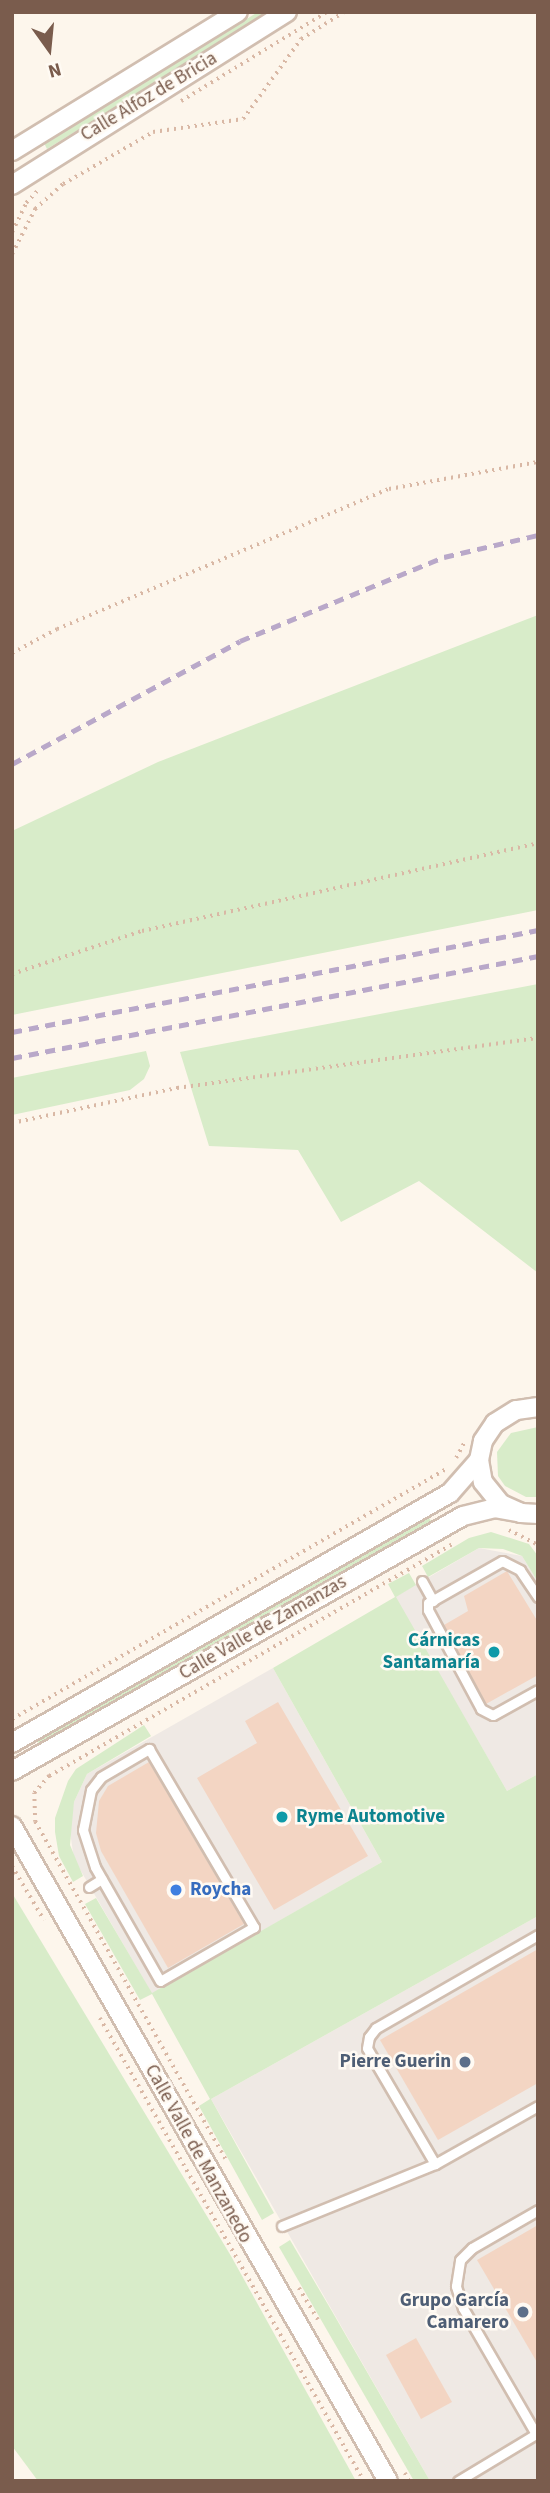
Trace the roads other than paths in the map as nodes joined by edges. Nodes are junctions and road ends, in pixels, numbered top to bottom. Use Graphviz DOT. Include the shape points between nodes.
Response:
graph roads {
  1 [pos="238,12"];
  2 [pos="287,12"];
  3 [pos="12,151"];
  4 [pos="12,185"];
  5 [pos="538,1407"];
  6 [pos="479,1460"];
  7 [pos="532,1515"];
  8 [pos="422,1581"];
  9 [pos="538,1597"];
  10 [pos="433,1601"];
  11 [pos="538,1689"];
  12 [pos="12,1742"];
  13 [pos="12,1771"];
  14 [pos="12,1826"];
  15 [pos="102,1879"];
  16 [pos="89,1887"];
  17 [pos="538,1935"];
  18 [pos="538,2106"];
  19 [pos="435,2164"];
  20 [pos="538,2210"];
  21 [pos="282,2226"];
  22 [pos="537,2434"];
  23 [pos="388,2481"];
  24 [pos="458,2481"];
  1 -- 3 [label="street, Calle Alfoz de Bricia"];
  2 -- 4 [label="street, Calle Alfoz de Bricia"];
  5 -- 6 [label="street, Calle Valle de Zamanzas" via="516,1410 495,1423 483,1441"];
  6 -- 7 [label="street" via="491,1495"];
  6 -- 12 [label="street, Calle Valle de Zamanzas" via="450,1493"];
  7 -- 13 [label="street, Calle Valle de Zamanzas" via="494,1508 463,1516"];
  8 -- 10 [label="lane"];
  9 -- 10 [label="lane" via="520,1570 502,1562"];
  10 -- 11 [label="lane" via="428,1610 433,1626 481,1709 493,1715"];
  14 -- 23 [label="street, Calle Valle de Manzanedo"];
  15 -- 15 [label="lane" via="160,1981 254,1927 149,1749 102,1777 91,1790 83,1830"];
  15 -- 16 [label="lane"];
  17 -- 19 [label="lane" via="376,2028 369,2037 366,2048"];
  18 -- 19 [label="lane"];
  19 -- 21 [label="lane"];
  20 -- 22 [label="lane" via="472,2248 460,2260 456,2286 463,2308"];
  22 -- 24 [label="lane"];
}
